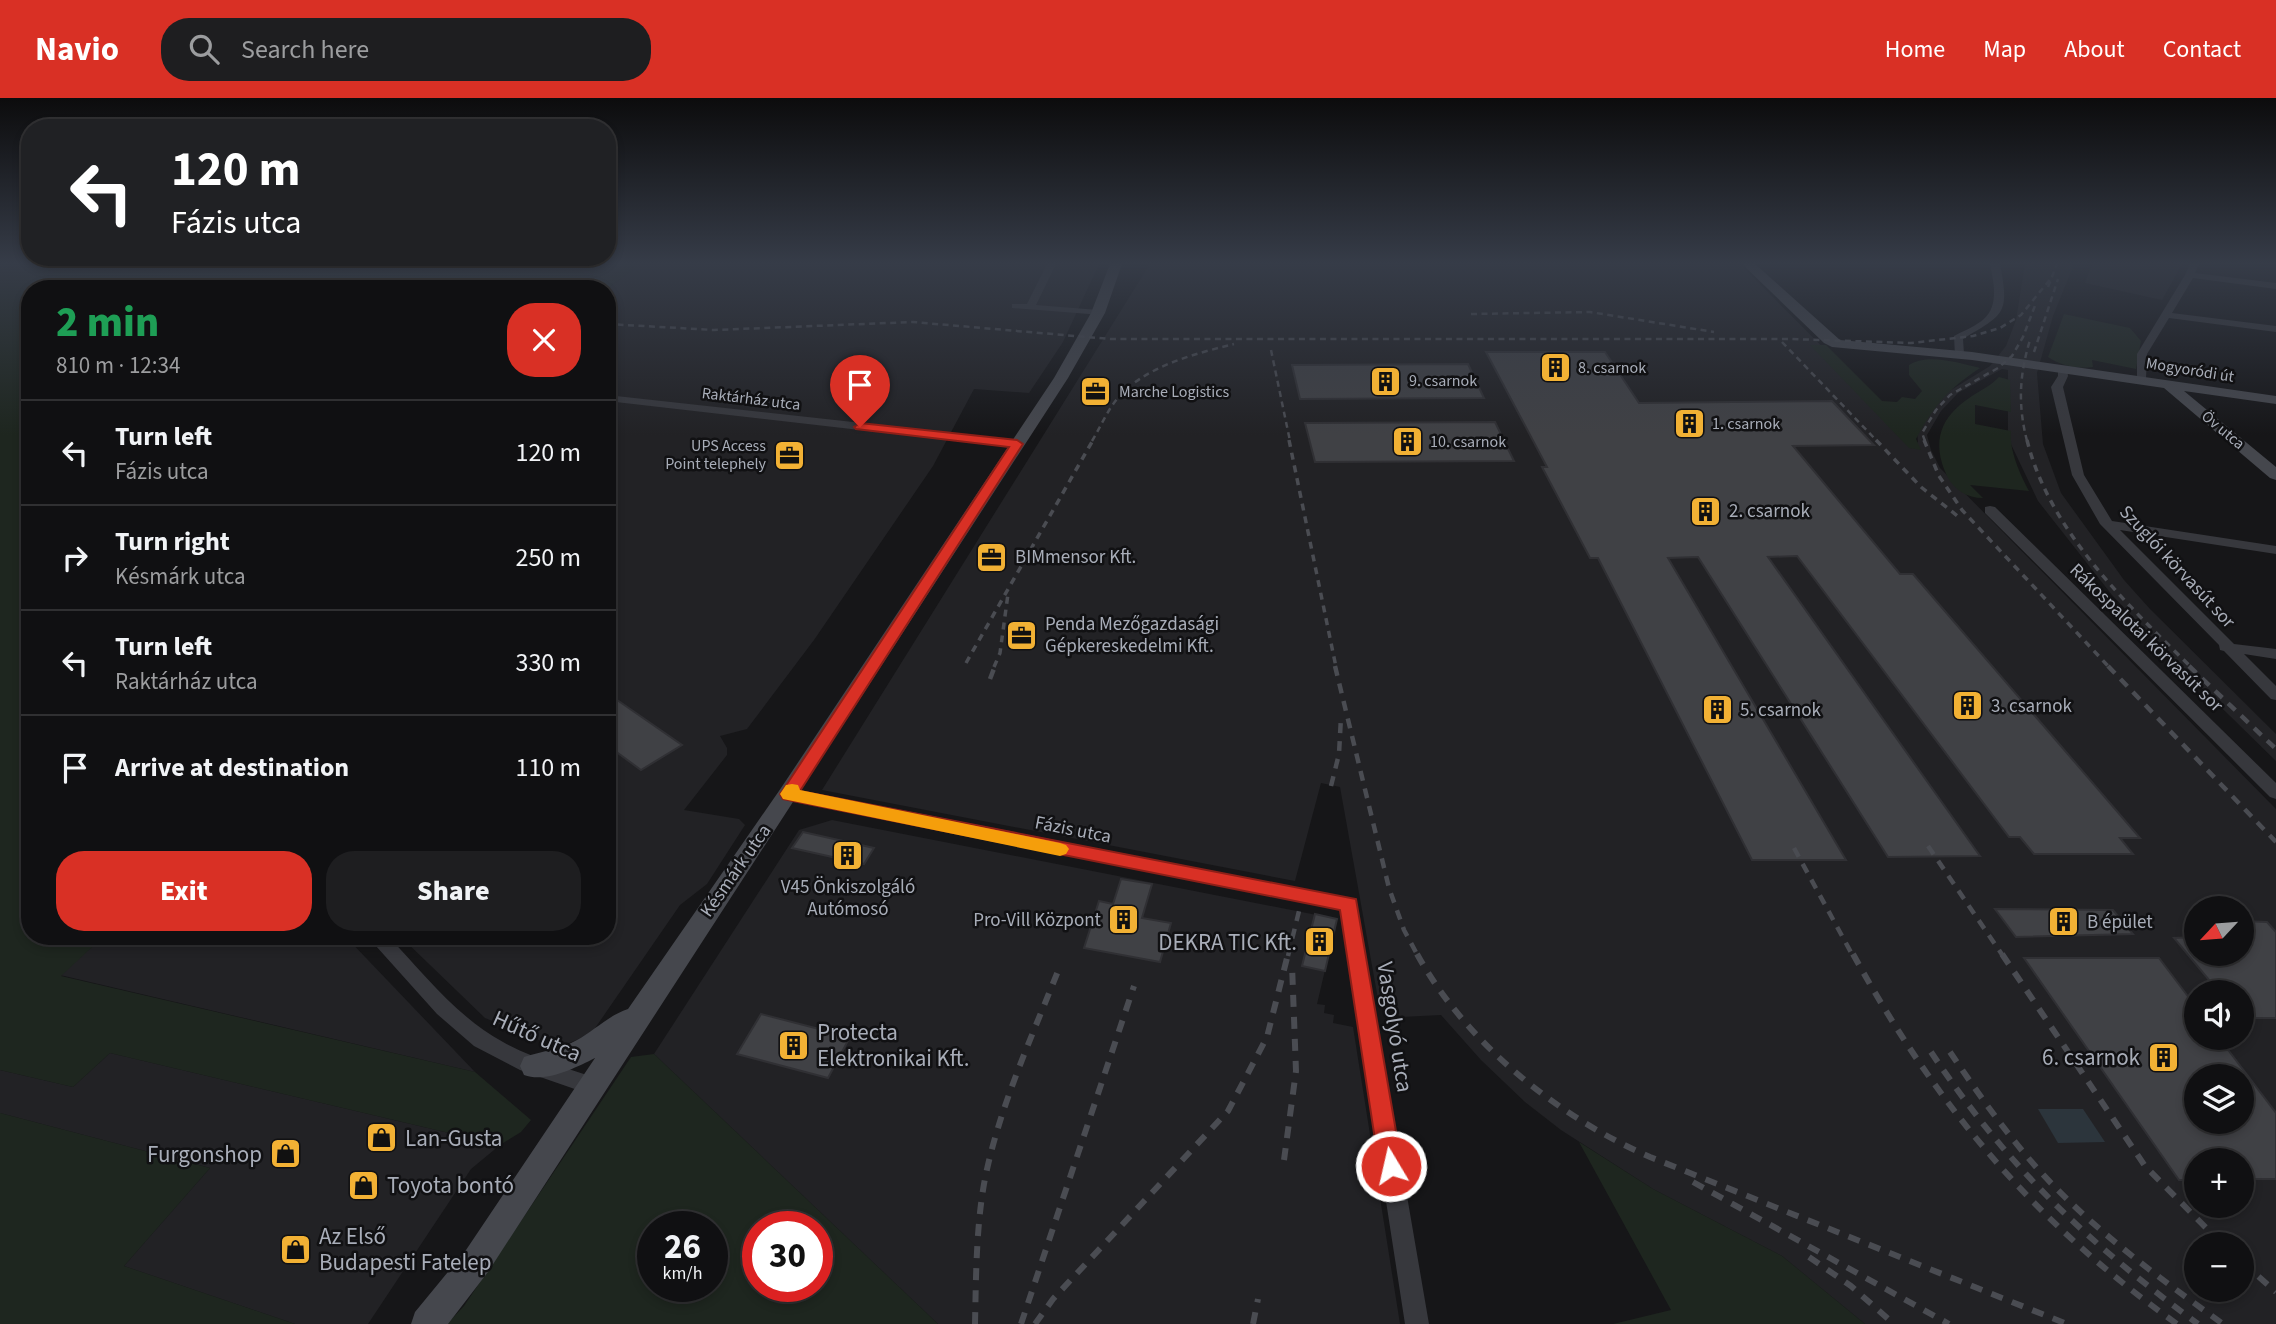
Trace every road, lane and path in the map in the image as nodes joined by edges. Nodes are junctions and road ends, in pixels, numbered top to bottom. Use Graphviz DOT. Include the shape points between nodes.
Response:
graph roads {
  1 [pos="1094,321"];
  2 [pos="1809,321"];
  3 [pos="1987,321"];
  4 [pos="2162,321"];
  5 [pos="2215,321"];
  6 [pos="2276,329"];
  7 [pos="1959,354"];
  8 [pos="2062,369"];
  9 [pos="2141,379"];
  10 [pos="2170,386"];
  11 [pos="616,399"];
  12 [pos="2276,400"];
  13 [pos="1017,444"];
  14 [pos="2272,468"];
  15 [pos="1990,510"];
  16 [pos="2107,524"];
  17 [pos="2276,550"];
  18 [pos="2225,647"];
  19 [pos="2276,654"];
  20 [pos="2276,695"];
  21 [pos="2276,793"];
  22 [pos="789,794"];
  23 [pos="1349,904"];
  24 [pos="385,945"];
  25 [pos="643,1007"];
  26 [pos="534,1066"];
  27 [pos="592,1086"];
  28 [pos="427,1324"];
  29 [pos="1417,1324"];
  1 -- 13 [label="street, Késmárk utca"];
  2 -- 7 [label="street, Mogyoródi út" via="1829,340 1849,346"];
  3 -- 7 [label="street" via="1958,338"];
  4 -- 9 [label="street" via="2142,354"];
  5 -- 6 [label="street"];
  7 -- 8 [label="street, Mogyoródi út"];
  8 -- 9 [label="street, Mogyoródi út"];
  8 -- 16 [label="street, Szuglói körvasút sor" via="2057,387 2078,475"];
  9 -- 10 [label="street, Mogyoródi út"];
  10 -- 12 [label="street, Mogyoródi út"];
  10 -- 14 [label="street, Öv utca"];
  11 -- 13 [label="street, Raktárház utca"];
  13 -- 22 [label="street, Késmárk utca"];
  15 -- 21 [label="street, Rákospalotai körvasút sor"];
  16 -- 17 [label="street"];
  16 -- 18 [label="street, Szuglói körvasút sor"];
  18 -- 19 [label="street"];
  18 -- 20 [label="street, Szuglói körvasút sor"];
  22 -- 23 [label="street, Fázis utca"];
  22 -- 25 [label="street, Késmárk utca"];
  23 -- 29 [label="street, Vasgolyó utca"];
  24 -- 26 [label="street, Hűtő utca" via="468,1030"];
  25 -- 26 [label="street" via="597,1045"];
  25 -- 27 [label="street, Késmárk utca"];
  26 -- 27 [label="street, Hűtő utca"];
  27 -- 28 [label="street, Késmárk utca" via="477,1261"];
}
